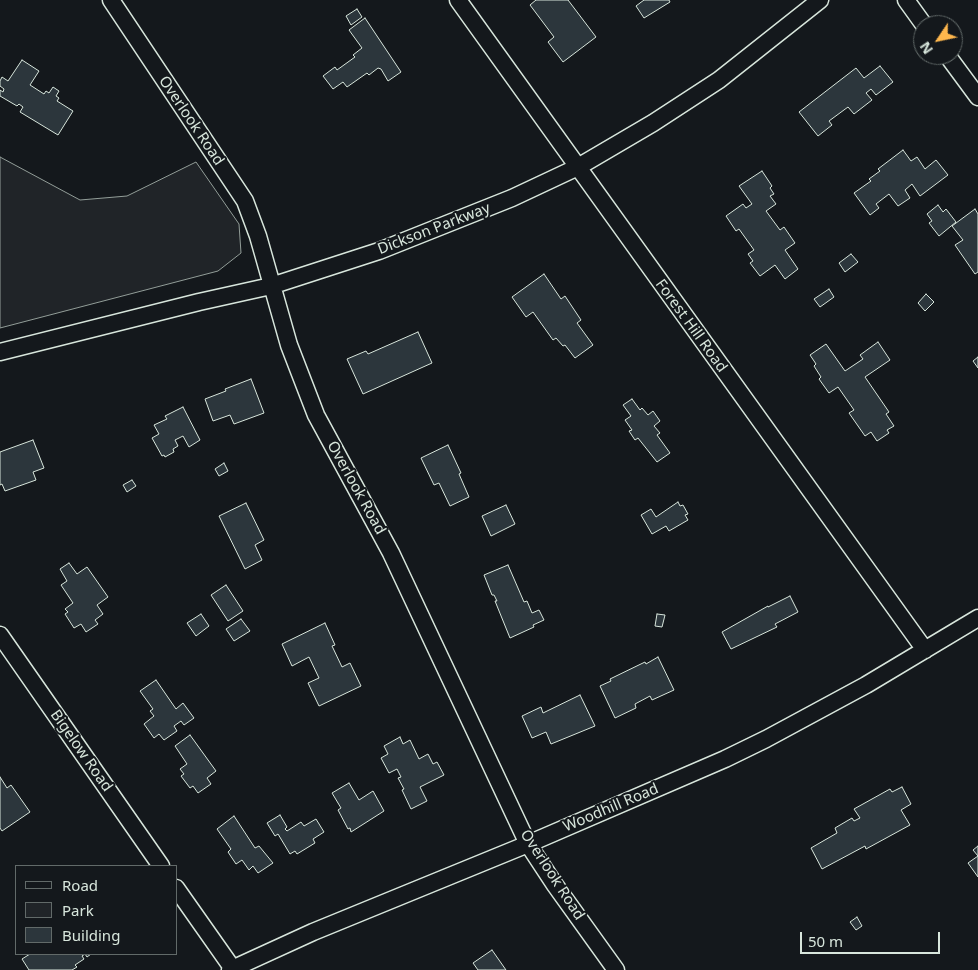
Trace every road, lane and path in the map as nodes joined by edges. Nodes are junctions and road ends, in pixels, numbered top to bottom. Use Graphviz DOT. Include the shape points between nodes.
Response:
graph roads {
  1 [pos="111,0"];
  2 [pos="458,0"];
  3 [pos="820,0"];
  4 [pos="906,0"];
  5 [pos="917,15"];
  6 [pos="955,65"];
  7 [pos="978,96"];
  8 [pos="578,167"];
  9 [pos="271,286"];
  10 [pos="0,352"];
  11 [pos="978,618"];
  12 [pos="0,635"];
  13 [pos="925,650"];
  14 [pos="528,844"];
  15 [pos="160,865"];
  16 [pos="178,891"];
  17 [pos="232,969"];
  18 [pos="616,970"];
  1 -- 9 [label="street, Overlook Road" via="244,201 258,236"];
  2 -- 8 [label="street, Forest Hill Road"];
  3 -- 8 [label="street, Dickson Parkway" via="719,80"];
  4 -- 5 [label="street"];
  6 -- 7 [label="street"];
  8 -- 9 [label="street, Dickson Parkway" via="512,198 379,251"];
  8 -- 13 [label="street, Forest Hill Road"];
  9 -- 10 [label="street, Dickson Parkway"];
  9 -- 14 [label="street, Overlook Road" via="289,346 316,415 391,552"];
  11 -- 13 [label="street, Woodhill Road"];
  12 -- 15 [label="street, Bigelow Road"];
  13 -- 14 [label="street, Woodhill Road" via="758,742"];
  14 -- 17 [label="street, Woodhill Road" via="321,928"];
  14 -- 18 [label="street, Overlook Road"];
  16 -- 17 [label="street"];
}
